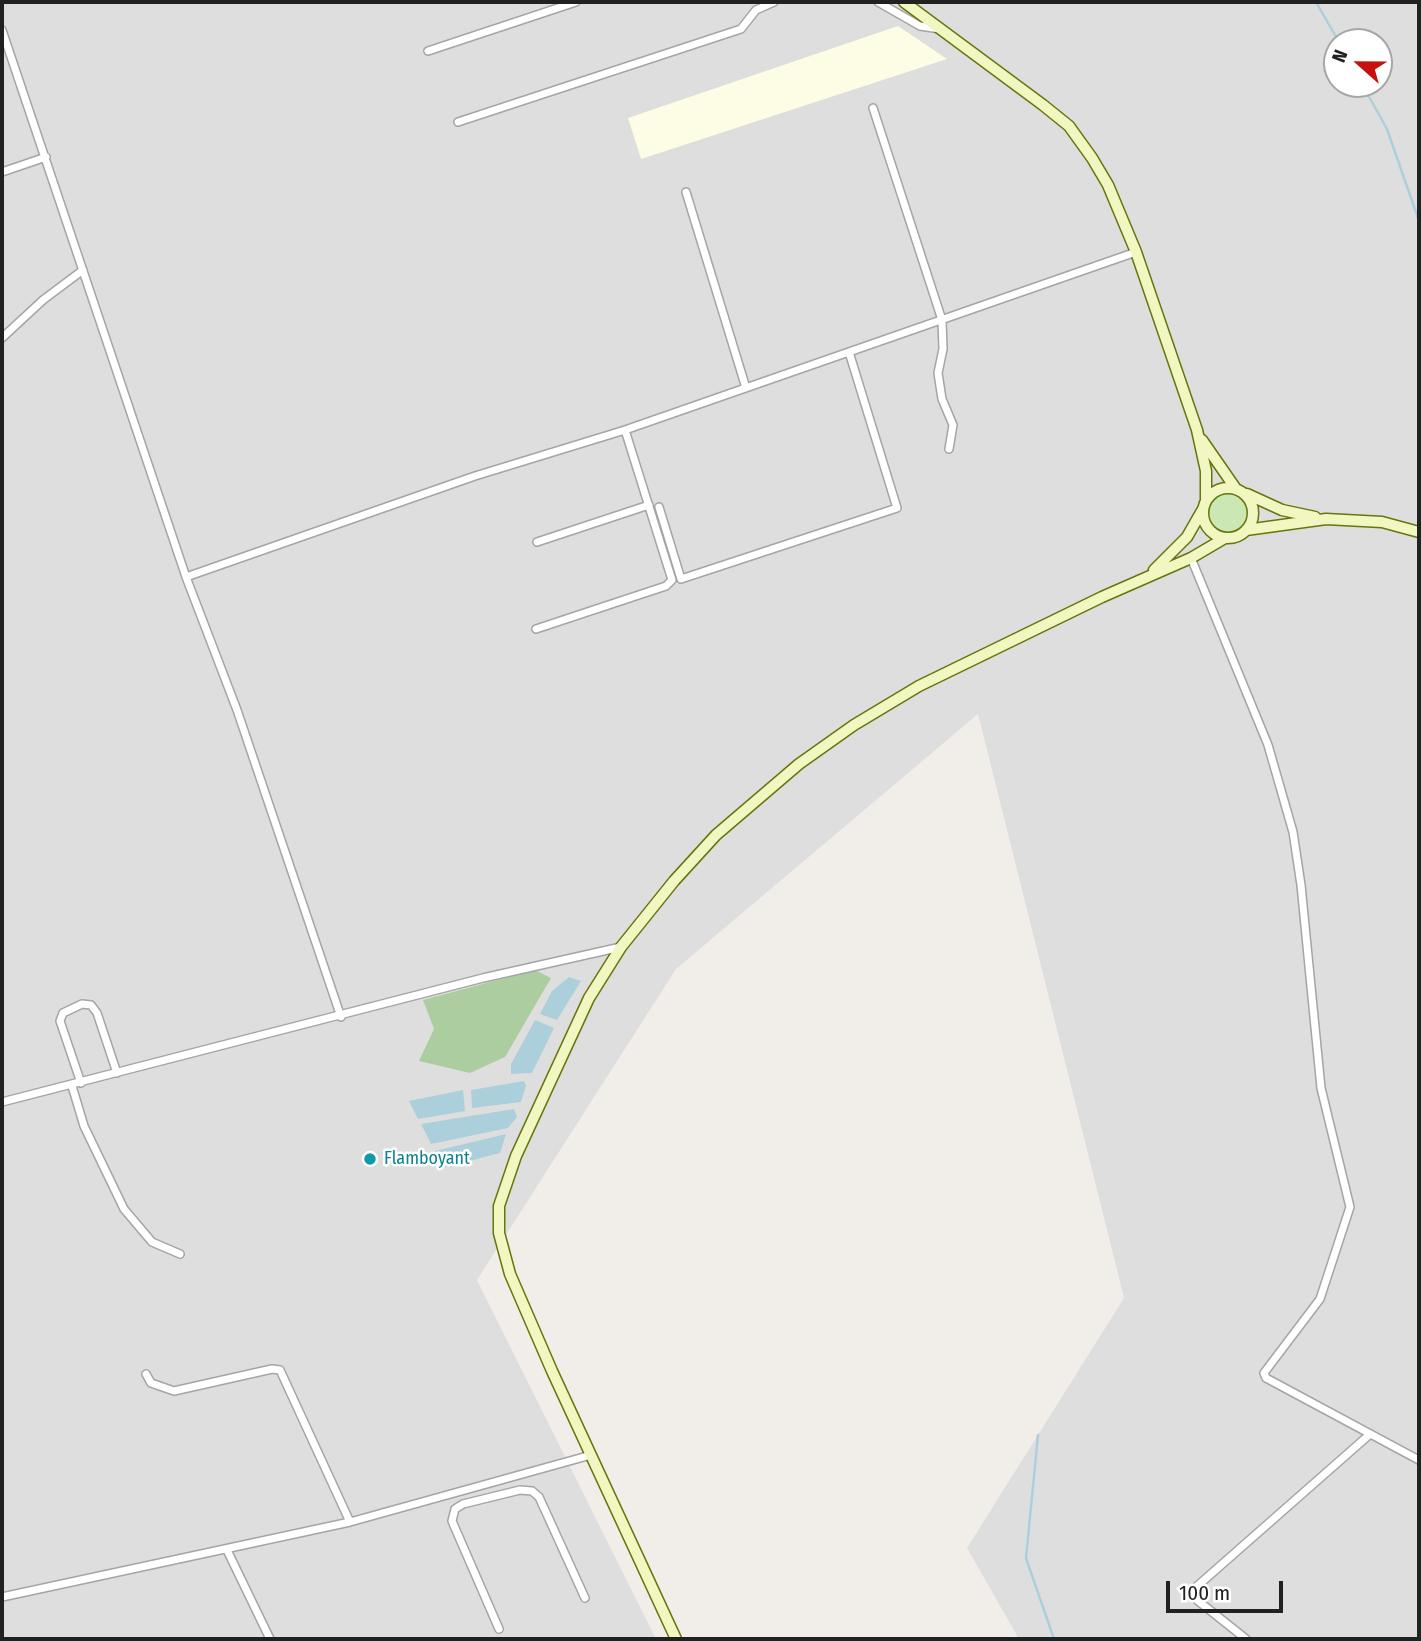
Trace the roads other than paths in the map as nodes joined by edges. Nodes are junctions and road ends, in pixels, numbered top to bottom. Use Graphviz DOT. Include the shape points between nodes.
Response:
graph roads {
  1 [pos="576,2"];
  2 [pos="774,2"];
  3 [pos="878,2"];
  4 [pos="904,2"];
  5 [pos="943,29"];
  6 [pos="2,30"];
  7 [pos="428,51"];
  8 [pos="873,108"];
  9 [pos="458,122"];
  10 [pos="46,157"];
  11 [pos="2,172"];
  12 [pos="686,192"];
  13 [pos="1136,252"];
  14 [pos="83,270"];
  15 [pos="942,320"];
  16 [pos="2,338"];
  17 [pos="849,352"];
  18 [pos="746,388"];
  19 [pos="625,430"];
  20 [pos="1197,430"];
  21 [pos="949,449"];
  22 [pos="1240,491"];
  23 [pos="649,505"];
  24 [pos="1205,505"];
  25 [pos="659,507"];
  26 [pos="1326,519"];
  27 [pos="1246,530"];
  28 [pos="1419,532"];
  29 [pos="1225,537"];
  30 [pos="537,542"];
  31 [pos="1180,546"];
  32 [pos="1191,558"];
  33 [pos="1149,575"];
  34 [pos="186,577"];
  35 [pos="536,629"];
  36 [pos="621,947"];
  37 [pos="341,1017"];
  38 [pos="117,1073"];
  39 [pos="81,1083"];
  40 [pos="72,1086"];
  41 [pos="2,1102"];
  42 [pos="180,1254"];
  43 [pos="146,1374"];
  44 [pos="1369,1435"];
  45 [pos="591,1455"];
  46 [pos="1419,1460"];
  47 [pos="484,1484"];
  48 [pos="489,1497"];
  49 [pos="350,1522"];
  50 [pos="227,1550"];
  51 [pos="2,1597"];
  52 [pos="585,1598"];
  53 [pos="499,1629"];
  54 [pos="270,1639"];
  55 [pos="676,1639"];
  56 [pos="1246,1639"];
  1 -- 7 [label="street"];
  2 -- 9 [label="street" via="756,10 741,29"];
  3 -- 5 [label="street" via="920,26"];
  4 -- 5 [label="street"];
  5 -- 13 [label="street" via="1069,126 1108,184"];
  6 -- 10 [label="street"];
  8 -- 15 [label="street"];
  10 -- 11 [label="street"];
  10 -- 14 [label="street"];
  12 -- 18 [label="street"];
  13 -- 15 [label="street"];
  13 -- 20 [label="street"];
  14 -- 16 [label="street"];
  14 -- 34 [label="street"];
  15 -- 17 [label="street"];
  15 -- 21 [label="street" via="939,388 953,425"];
  17 -- 18 [label="street"];
  17 -- 25 [label="street" via="897,508 681,579"];
  18 -- 19 [label="street"];
  19 -- 23 [label="street"];
  19 -- 34 [label="street" via="475,476"];
  20 -- 22 [label="street"];
  20 -- 24 [label="street" via="1206,471"];
  22 -- 24 [label="street" via="1219,489"];
  22 -- 26 [label="street" via="1282,510"];
  22 -- 27 [label="street" via="1253,507"];
  23 -- 30 [label="street"];
  23 -- 35 [label="street" via="671,570 670,584"];
  24 -- 29 [label="street" via="1206,524"];
  24 -- 31 [label="street"];
  26 -- 27 [label="street"];
  26 -- 28 [label="street" via="1382,522"];
  27 -- 29 [label="street"];
  29 -- 32 [label="street"];
  31 -- 32 [label="street" via="1181,555"];
  31 -- 33 [label="street"];
  32 -- 33 [label="street"];
  32 -- 44 [label="street" via="1268,746 1293,832 1321,1088 1350,1207 1320,1299 1264,1373"];
  33 -- 36 [label="street" via="919,686 854,725 799,764 716,835"];
  34 -- 37 [label="street" via="237,710"];
  36 -- 37 [label="street"];
  36 -- 45 [label="street" via="560,1058 516,1156 498,1212 510,1274"];
  37 -- 38 [label="street"];
  38 -- 39 [label="street"];
  38 -- 39 [label="street" via="97,1013 82,1004 63,1013 60,1021"];
  39 -- 40 [label="street"];
  40 -- 41 [label="street"];
  40 -- 42 [label="street" via="84,1126 128,1215 152,1242"];
  43 -- 49 [label="street" via="151,1382 174,1391 280,1370"];
  44 -- 46 [label="street"];
  44 -- 56 [label="street" via="1195,1588 1197,1600"];
  45 -- 47 [label="street"];
  45 -- 55 [label="street"];
  47 -- 48 [label="street"];
  47 -- 49 [label="street"];
  48 -- 52 [label="street" via="520,1490 539,1497"];
  48 -- 53 [label="street" via="455,1509 452,1521"];
  49 -- 50 [label="street"];
  50 -- 51 [label="street"];
  50 -- 54 [label="street"];
}
